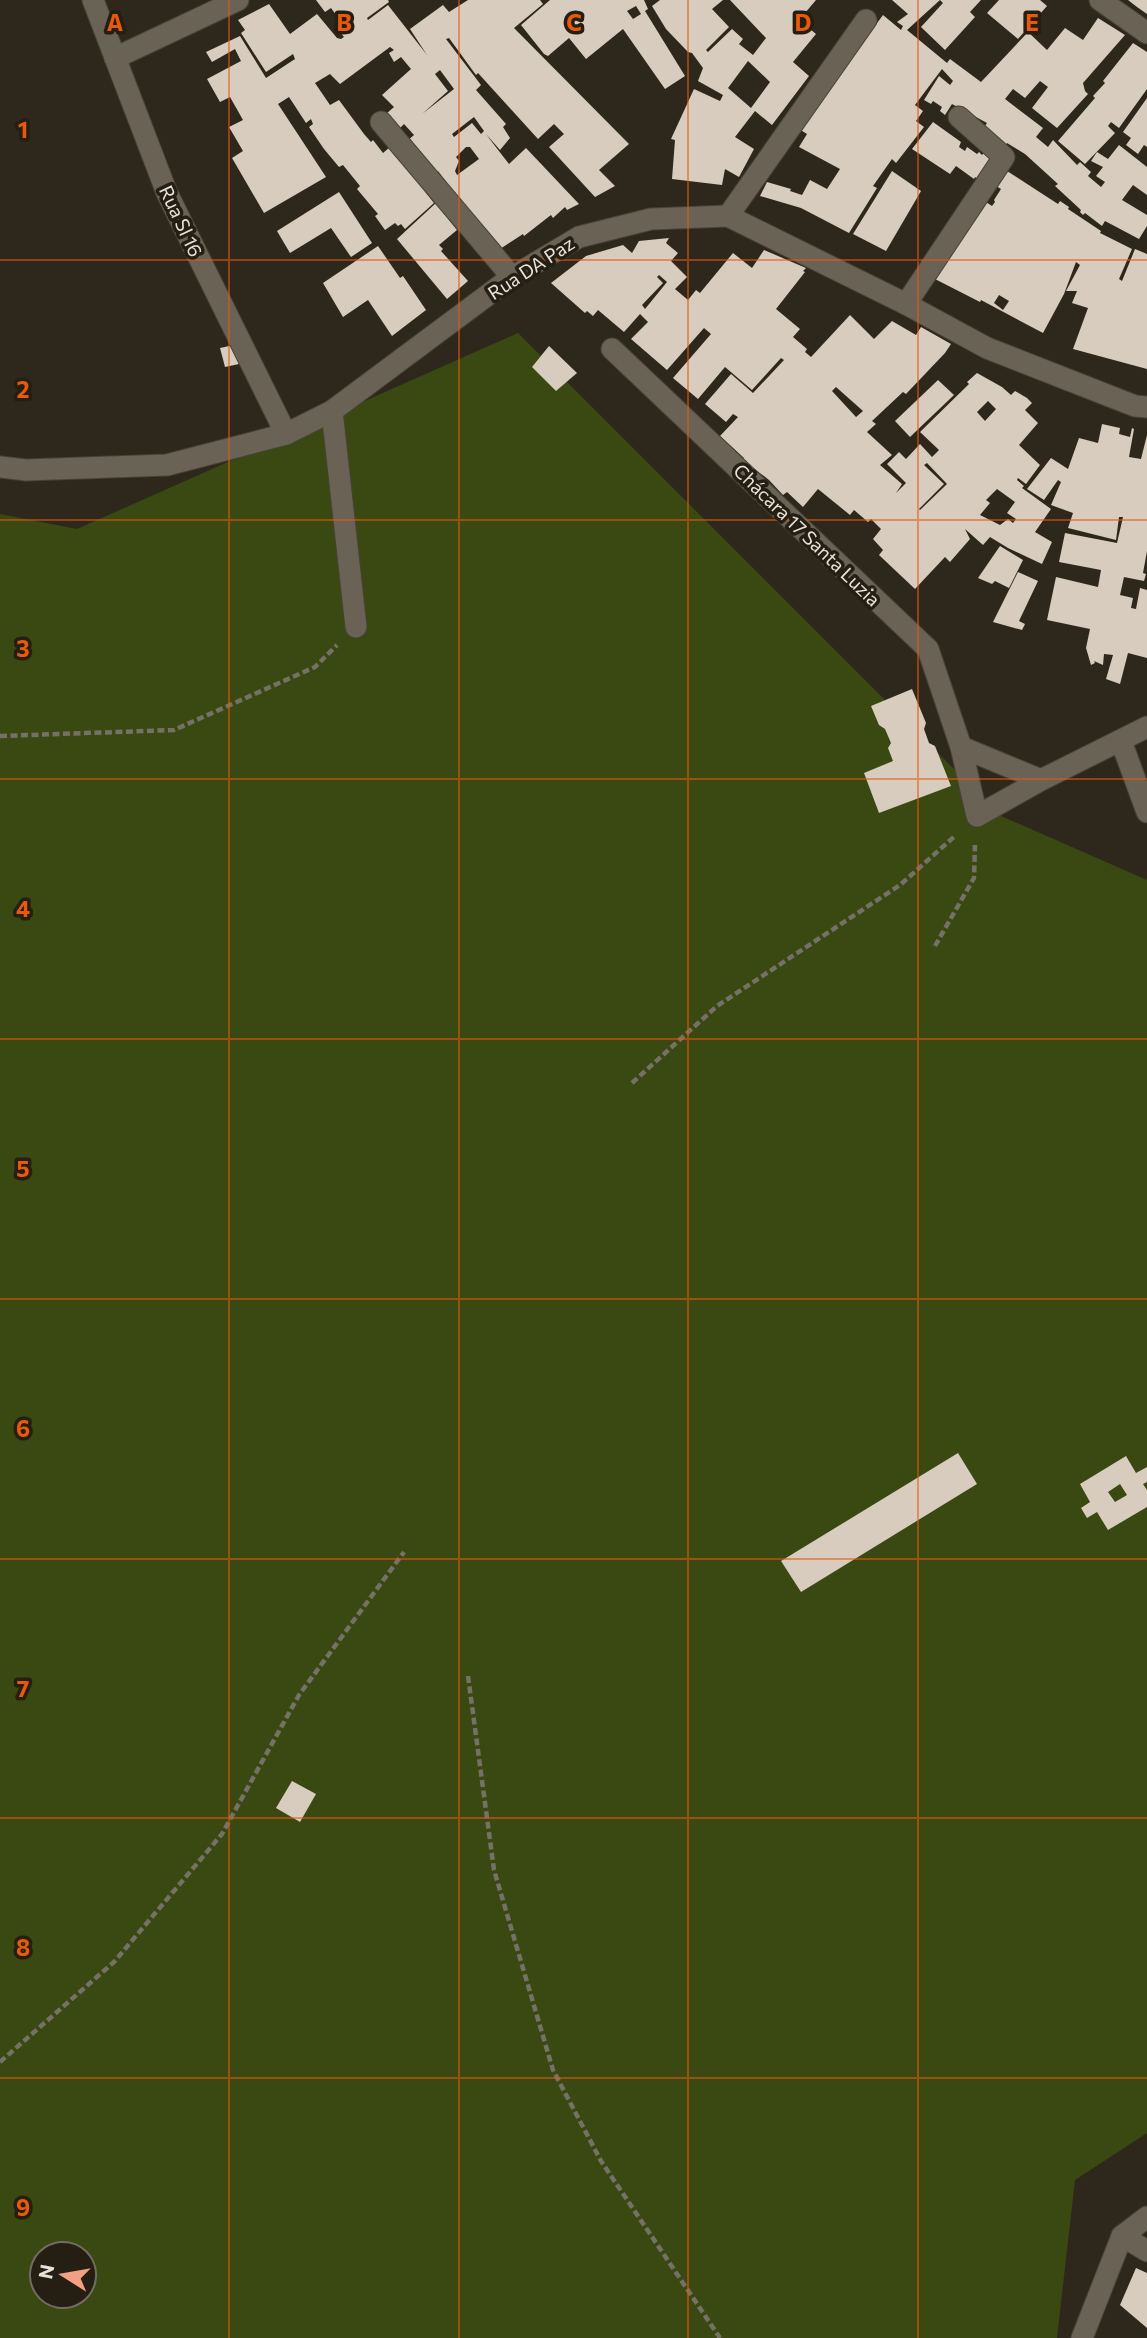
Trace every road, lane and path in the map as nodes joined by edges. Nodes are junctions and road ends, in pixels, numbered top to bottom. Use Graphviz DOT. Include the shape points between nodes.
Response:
graph roads {
  1 [pos="93,0"];
  2 [pos="238,0"];
  3 [pos="1100,0"];
  4 [pos="866,20"];
  5 [pos="1147,33"];
  6 [pos="115,58"];
  7 [pos="959,117"];
  8 [pos="382,122"];
  9 [pos="728,216"];
  10 [pos="512,277"];
  11 [pos="906,304"];
  12 [pos="612,349"];
  13 [pos="1147,407"];
  14 [pos="332,411"];
  15 [pos="286,434"];
  16 [pos="0,467"];
  17 [pos="356,627"];
  18 [pos="1147,727"];
  19 [pos="0,736"];
  20 [pos="1121,741"];
  21 [pos="961,747"];
  22 [pos="1041,780"];
  23 [pos="1147,812"];
  24 [pos="977,816"];
  25 [pos="935,946"];
  26 [pos="632,1083"];
  27 [pos="404,1552"];
  28 [pos="468,1676"];
  29 [pos="0,2062"];
  30 [pos="1147,2217"];
  31 [pos="1122,2236"];
  32 [pos="1147,2251"];
  33 [pos="720,2338"];
  34 [pos="1082,2338"];
  1 -- 6 [label="street, Rua Sl 16"];
  2 -- 6 [label="street"];
  3 -- 5 [label="street"];
  4 -- 9 [label="street"];
  6 -- 15 [label="street, Rua Sl 16" via="167,193"];
  7 -- 11 [label="street" via="1004,157"];
  8 -- 10 [label="street"];
  9 -- 10 [label="street, Rua DA Paz" via="651,219 579,237"];
  9 -- 11 [label="street, Rua DA Paz"];
  10 -- 14 [label="street, Rua DA Paz"];
  11 -- 13 [label="street, Rua DA Paz" via="987,348"];
  12 -- 21 [label="street, Chácara 17 Santa Luzia" via="928,649"];
  14 -- 15 [label="street, Rua DA Paz"];
  14 -- 17 [label="street"];
  15 -- 16 [label="street, Rua DA Paz" via="167,465"];
  17 -- 19 [label="path" via="315,667 174,730"];
  18 -- 20 [label="street"];
  20 -- 22 [label="street"];
  20 -- 23 [label="street"];
  21 -- 22 [label="street"];
  21 -- 24 [label="street, Chácara 17 Santa Luzia"];
  22 -- 24 [label="street"];
  24 -- 25 [label="path" via="974,878"];
  24 -- 26 [label="path" via="900,885 717,1006"];
  27 -- 29 [label="path" via="299,1695 222,1834 114,1962"];
  28 -- 33 [label="path" via="494,1870 553,2070 601,2161"];
  30 -- 31 [label="street"];
  31 -- 32 [label="street"];
  31 -- 34 [label="street"];
}
